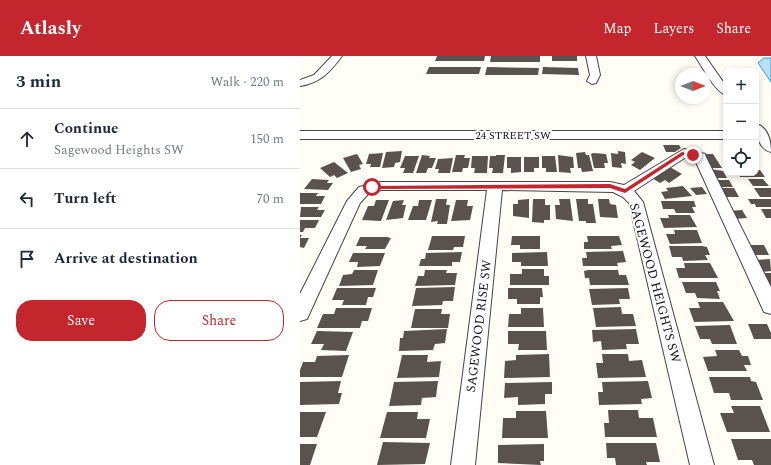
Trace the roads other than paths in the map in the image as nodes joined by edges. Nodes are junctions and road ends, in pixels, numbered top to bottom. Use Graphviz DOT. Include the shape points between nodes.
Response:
graph roads {
  1 [pos="337,56"];
  2 [pos="591,56"];
  3 [pos="700,56"];
  4 [pos="711,56"];
  5 [pos="723,74"];
  6 [pos="592,81"];
  7 [pos="300,83"];
  8 [pos="723,89"];
  9 [pos="300,135"];
  10 [pos="702,135"];
  11 [pos="723,135"];
  12 [pos="760,136"];
  13 [pos="723,139"];
  14 [pos="771,148"];
  15 [pos="771,156"];
  16 [pos="495,186"];
  17 [pos="625,191"];
  18 [pos="771,306"];
  19 [pos="300,313"];
  20 [pos="463,465"];
  21 [pos="702,465"];
  1 -- 7 [label="street" via="319,78"];
  2 -- 6 [label="street" via="595,75"];
  3 -- 8 [label="street"];
  4 -- 5 [label="street"];
  9 -- 10 [label="street, 24 STREET SW"];
  10 -- 11 [label="street, 24 STREET SW"];
  10 -- 13 [label="street"];
  12 -- 14 [label="street"];
  12 -- 15 [label="street"];
  16 -- 17 [label="street, SAGEWOOD HEIGHTS SW" via="610,186"];
  16 -- 19 [label="street, SAGEWOOD HEIGHTS SW" via="381,186 364,190 354,201"];
  16 -- 20 [label="street, SAGEWOOD RISE SW"];
  17 -- 18 [label="street" via="684,153 700,157"];
  17 -- 21 [label="street, SAGEWOOD HEIGHTS SW" via="636,202"];
}
